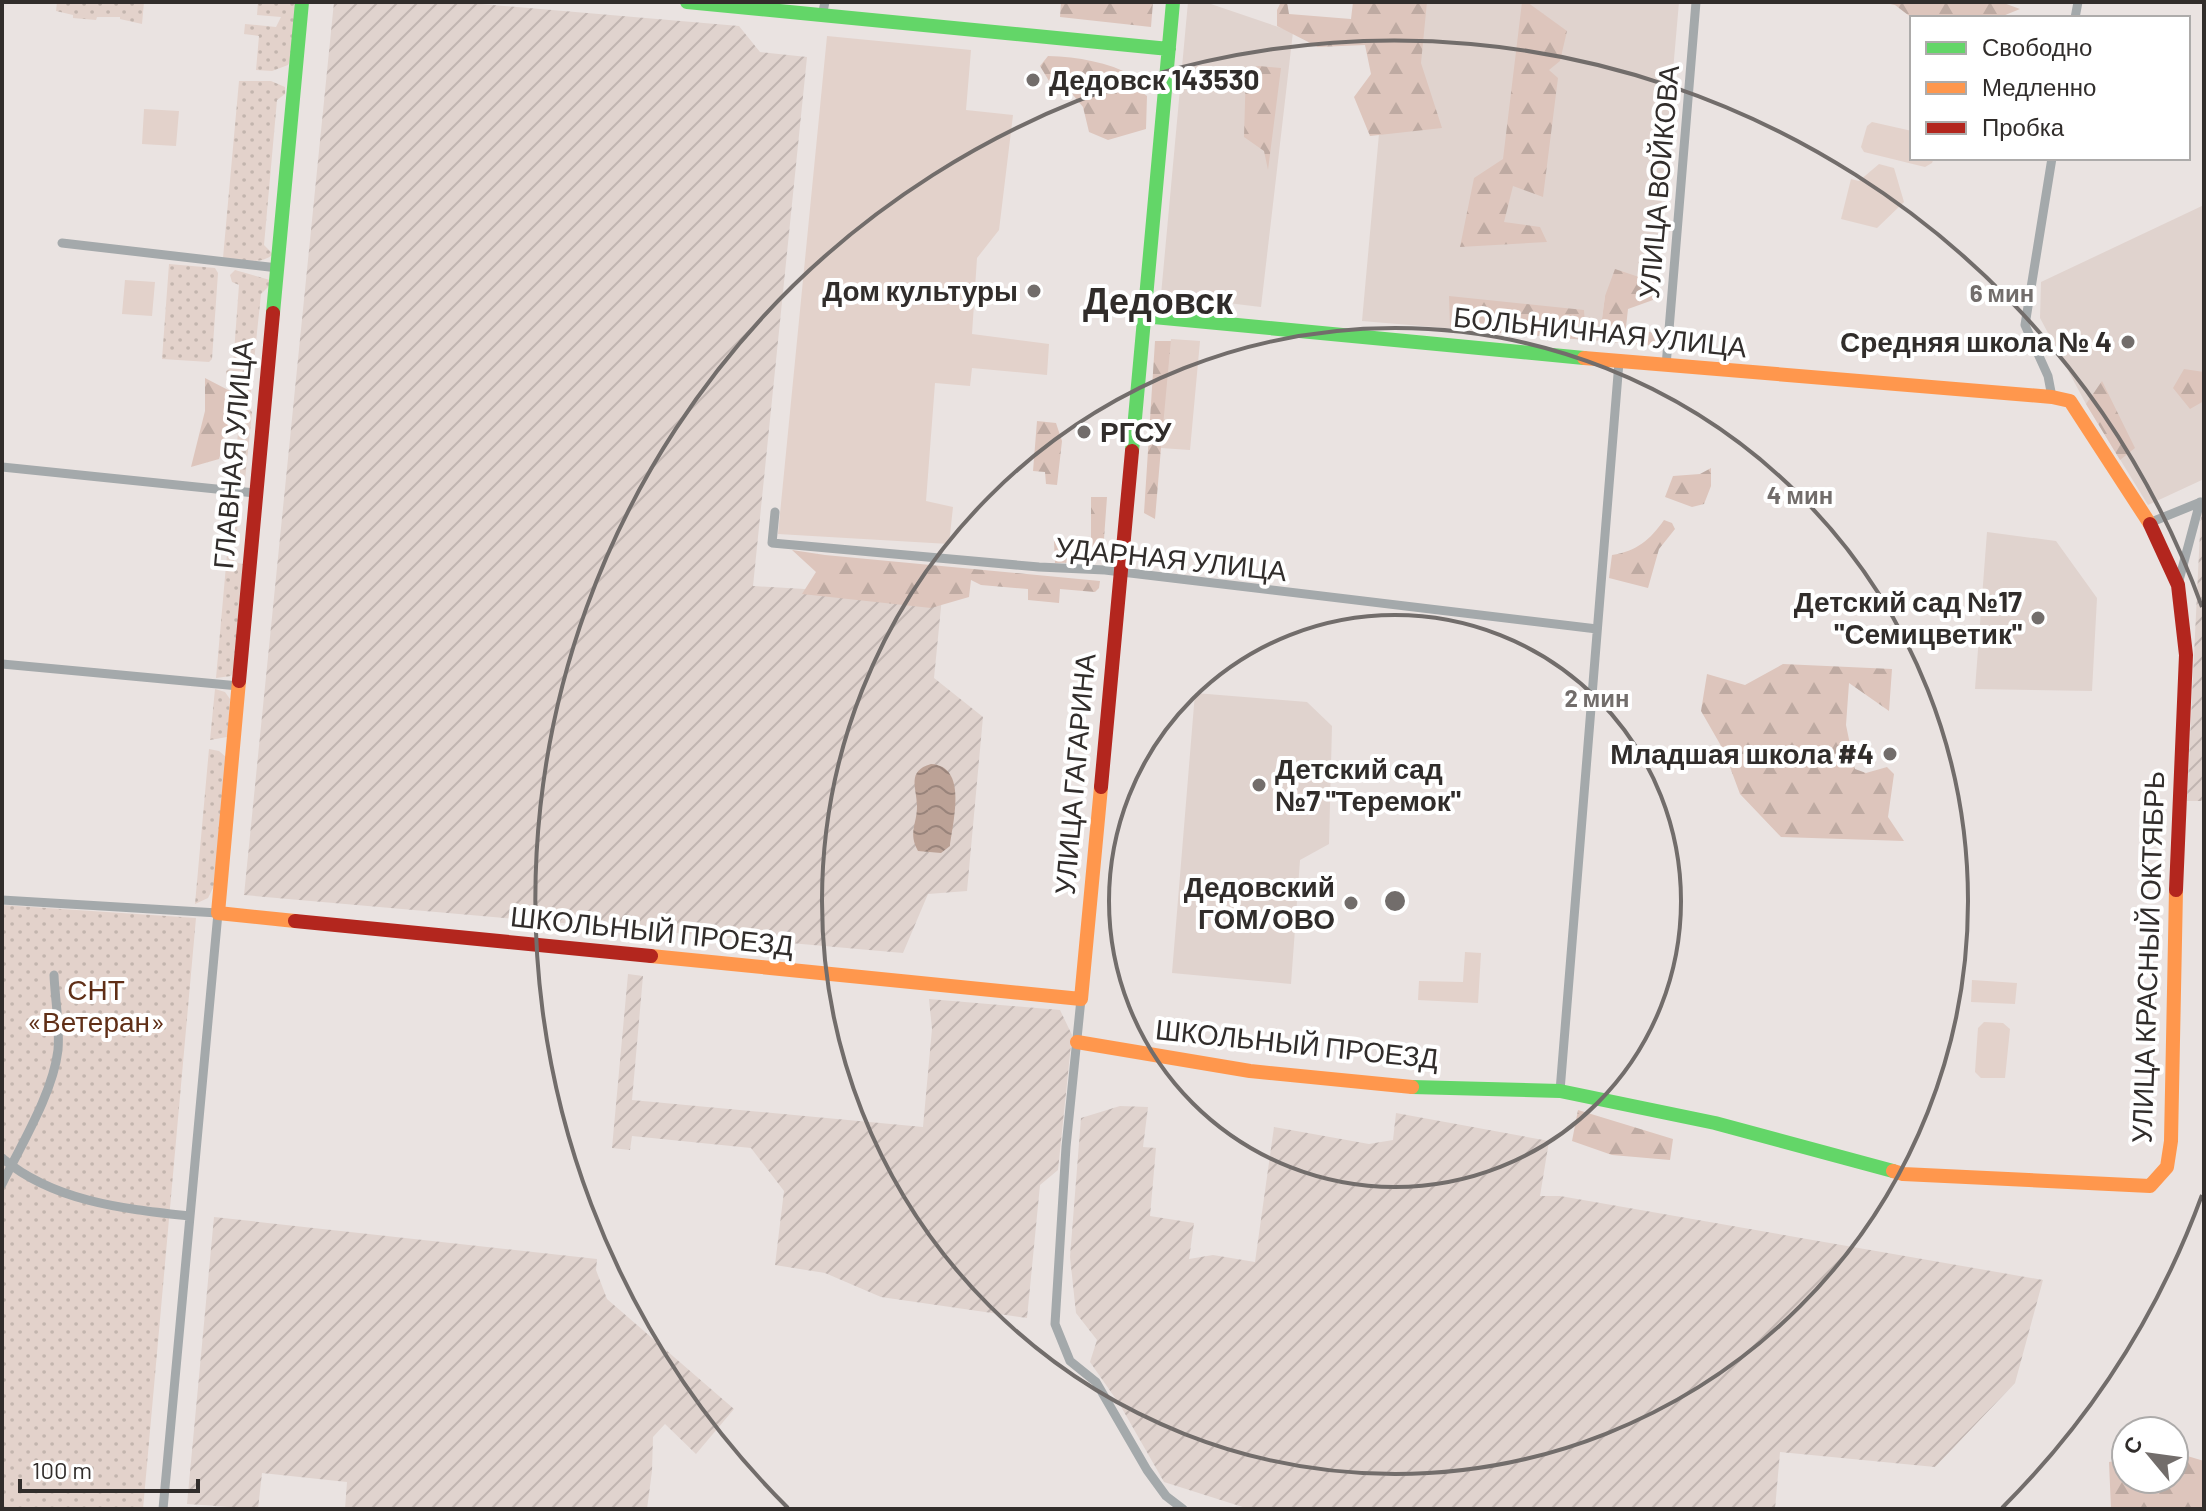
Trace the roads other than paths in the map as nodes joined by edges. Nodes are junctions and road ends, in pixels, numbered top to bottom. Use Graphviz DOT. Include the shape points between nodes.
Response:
graph roads {
  1 [pos="302,2"];
  2 [pos="687,2"];
  3 [pos="1173,2"];
  4 [pos="1696,2"];
  5 [pos="823,9"];
  6 [pos="1169,49"];
  7 [pos="2052,160"];
  8 [pos="62,243"];
  9 [pos="278,268"];
  10 [pos="1143,316"];
  11 [pos="1619,362"];
  12 [pos="1666,366"];
  13 [pos="2052,397"];
  14 [pos="2,467"];
  15 [pos="255,493"];
  16 [pos="2202,501"];
  17 [pos="775,512"];
  18 [pos="2149,523"];
  19 [pos="1120,572"];
  20 [pos="2178,585"];
  21 [pos="1597,629"];
  22 [pos="2,664"];
  23 [pos="239,686"];
  24 [pos="2,900"];
  25 [pos="218,913"];
  26 [pos="54,975"];
  27 [pos="1081,999"];
  28 [pos="1077,1042"];
  29 [pos="1560,1091"];
  30 [pos="2,1158"];
  31 [pos="11,1166"];
  32 [pos="2,1184"];
  33 [pos="189,1216"];
  34 [pos="163,1509"];
  35 [pos="1183,1509"];
  1 -- 9 [label="street, ГЛАВНАЯ УЛИЦА"];
  2 -- 5 [label="street"];
  3 -- 6 [label="street, УЛИЦА ГАГАРИНА"];
  4 -- 12 [label="street, УЛИЦА ВОЙКОВА"];
  5 -- 6 [label="street"];
  6 -- 10 [label="street, УЛИЦА ГАГАРИНА"];
  7 -- 13 [label="street" via="2025,325"];
  8 -- 9 [label="street"];
  9 -- 15 [label="street, ГЛАВНАЯ УЛИЦА"];
  10 -- 11 [label="street, БОЛЬНИЧНАЯ УЛИЦА"];
  10 -- 19 [label="street, УЛИЦА ГАГАРИНА"];
  11 -- 12 [label="street, БОЛЬНИЧНАЯ УЛИЦА"];
  11 -- 21 [label="street"];
  12 -- 13 [label="street, БОЛЬНИЧНАЯ УЛИЦА"];
  13 -- 18 [label="street, УЛИЦА КРАСНЫЙ ОКТЯБРЬ" via="2070,401"];
  14 -- 15 [label="street"];
  15 -- 23 [label="street, ГЛАВНАЯ УЛИЦА"];
  16 -- 18 [label="street"];
  16 -- 20 [label="street"];
  17 -- 19 [label="street, УДАРНАЯ УЛИЦА" via="772,543"];
  18 -- 20 [label="street, УЛИЦА КРАСНЫЙ ОКТЯБРЬ"];
  19 -- 21 [label="street, УДАРНАЯ УЛИЦА"];
  19 -- 27 [label="street, УЛИЦА ГАГАРИНА"];
  20 -- 29 [label="street, УЛИЦА КРАСНЫЙ ОКТЯБРЬ" via="2186,655 2171,1141 2167,1167 2150,1186 1903,1174 1715,1123"];
  21 -- 29 [label="street"];
  22 -- 23 [label="street"];
  23 -- 25 [label="street, ГЛАВНАЯ УЛИЦА"];
  24 -- 25 [label="street"];
  25 -- 27 [label="street, ШКОЛЬНЫЙ ПРОЕЗД"];
  25 -- 33 [label="street"];
  26 -- 31 [label="street" via="56,1064"];
  27 -- 28 [label="street, УЛИЦА ГАГАРИНА"];
  28 -- 29 [label="street, ШКОЛЬНЫЙ ПРОЕЗД" via="1250,1071 1384,1086"];
  28 -- 35 [label="street, УЛИЦА ГАГАРИНА" via="1055,1324 1070,1361 1096,1382 1147,1470"];
  30 -- 31 [label="street"];
  31 -- 32 [label="street"];
  31 -- 33 [label="street" via="94,1203"];
  33 -- 34 [label="street"];
}
